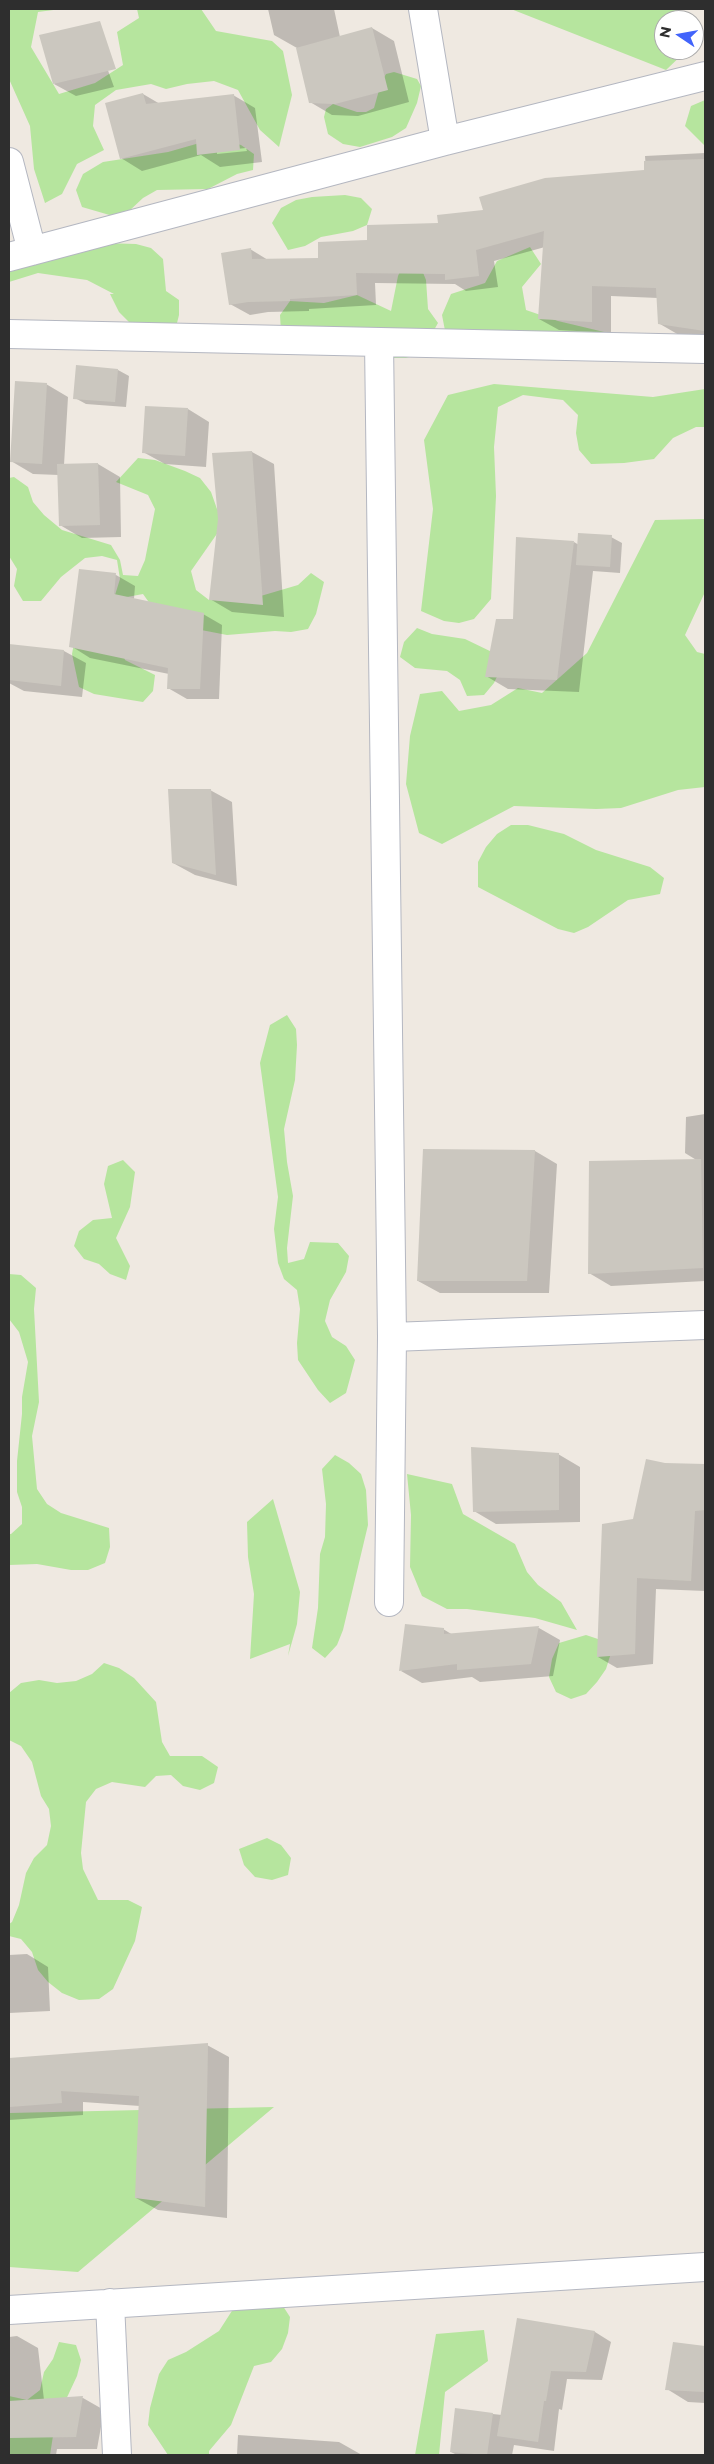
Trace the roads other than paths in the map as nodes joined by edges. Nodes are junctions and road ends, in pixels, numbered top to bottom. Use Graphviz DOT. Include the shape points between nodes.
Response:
graph roads {
  1 [pos="422,9"];
  2 [pos="705,76"];
  3 [pos="445,141"];
  4 [pos="9,162"];
  5 [pos="21,254"];
  6 [pos="9,334"];
  7 [pos="379,342"];
  8 [pos="705,349"];
  9 [pos="705,1324"];
  10 [pos="392,1338"];
  11 [pos="389,1602"];
  12 [pos="705,2267"];
  13 [pos="110,2303"];
  14 [pos="9,2310"];
  15 [pos="117,2455"];
  1 -- 3 [label="street"];
  2 -- 3 [label="street"];
  3 -- 5 [label="street"];
  4 -- 5 [label="street"];
  6 -- 7 [label="street"];
  7 -- 8 [label="street"];
  7 -- 10 [label="street"];
  9 -- 10 [label="street"];
  10 -- 11 [label="street"];
  12 -- 13 [label="street"];
  13 -- 14 [label="street"];
  13 -- 15 [label="street"];
}
